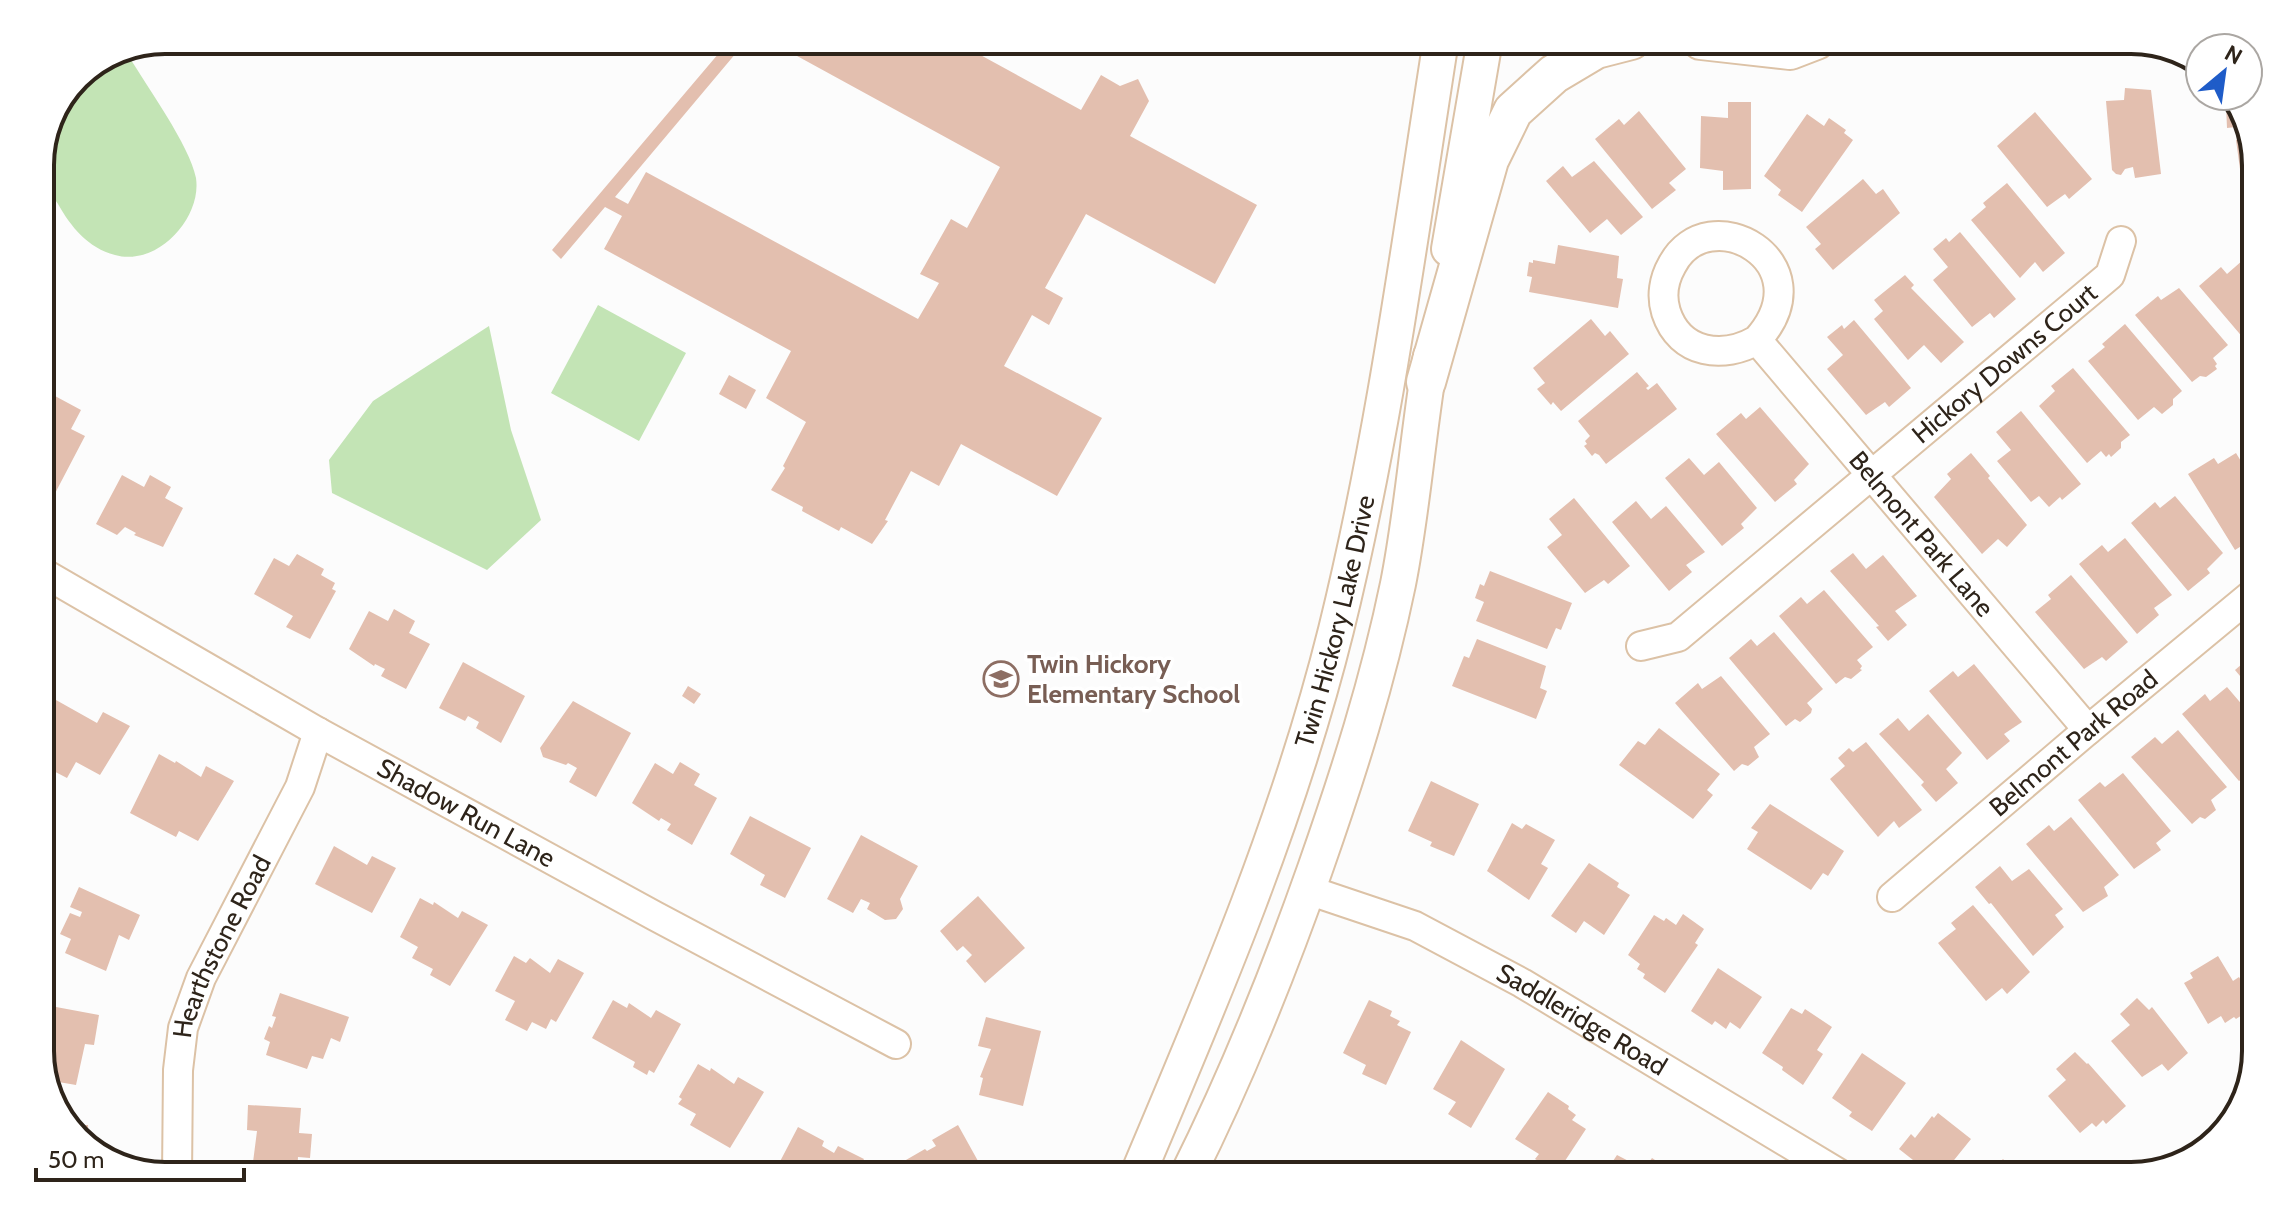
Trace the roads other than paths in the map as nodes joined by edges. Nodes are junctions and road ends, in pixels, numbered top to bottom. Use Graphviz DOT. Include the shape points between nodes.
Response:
graph roads {
  1 [pos="1439,54"];
  2 [pos="1483,54"];
  3 [pos="1588,54"];
  4 [pos="2121,241"];
  5 [pos="1757,340"];
  6 [pos="1426,382"];
  7 [pos="1870,476"];
  8 [pos="54,579"];
  9 [pos="2242,603"];
  10 [pos="1641,646"];
  11 [pos="2088,730"];
  12 [pos="318,732"];
  13 [pos="1308,890"];
  14 [pos="1892,897"];
  15 [pos="896,1044"];
  16 [pos="177,1162"];
  17 [pos="1143,1162"];
  18 [pos="1194,1162"];
  19 [pos="1820,1162"];
  1 -- 17 [label="street, Twin Hickory Lake Drive" via="1379,432 1336,630 1256,888"];
  2 -- 6 [label="street, Twin Hickory Lake Drive"];
  3 -- 6 [label="main road" via="1554,74 1513,111 1489,160"];
  4 -- 7 [label="street, Hickory Downs Court" via="2110,275"];
  5 -- 5 [label="street" via="1779,306 1773,267 1743,240 1713,237 1687,247 1666,277 1665,304 1675,329 1705,350 1742,349"];
  5 -- 7 [label="street, Belmont Park Lane"];
  6 -- 13 [label="street, Twin Hickory Lake Drive" via="1395,597 1347,779"];
  7 -- 10 [label="street, Hickory Downs Court" via="1678,637"];
  7 -- 11 [label="street, Belmont Park Lane"];
  8 -- 12 [label="street, Shadow Run Lane"];
  9 -- 11 [label="street, Belmont Park Road"];
  11 -- 14 [label="street, Belmont Park Road"];
  12 -- 15 [label="street, Shadow Run Lane"];
  12 -- 16 [label="street, Hearthstone Road" via="300,787 201,978 183,1028"];
  13 -- 18 [label="street, Twin Hickory Lake Drive" via="1249,1044"];
  13 -- 19 [label="street, Saddleridge Road" via="1415,926 1549,999"];
}
